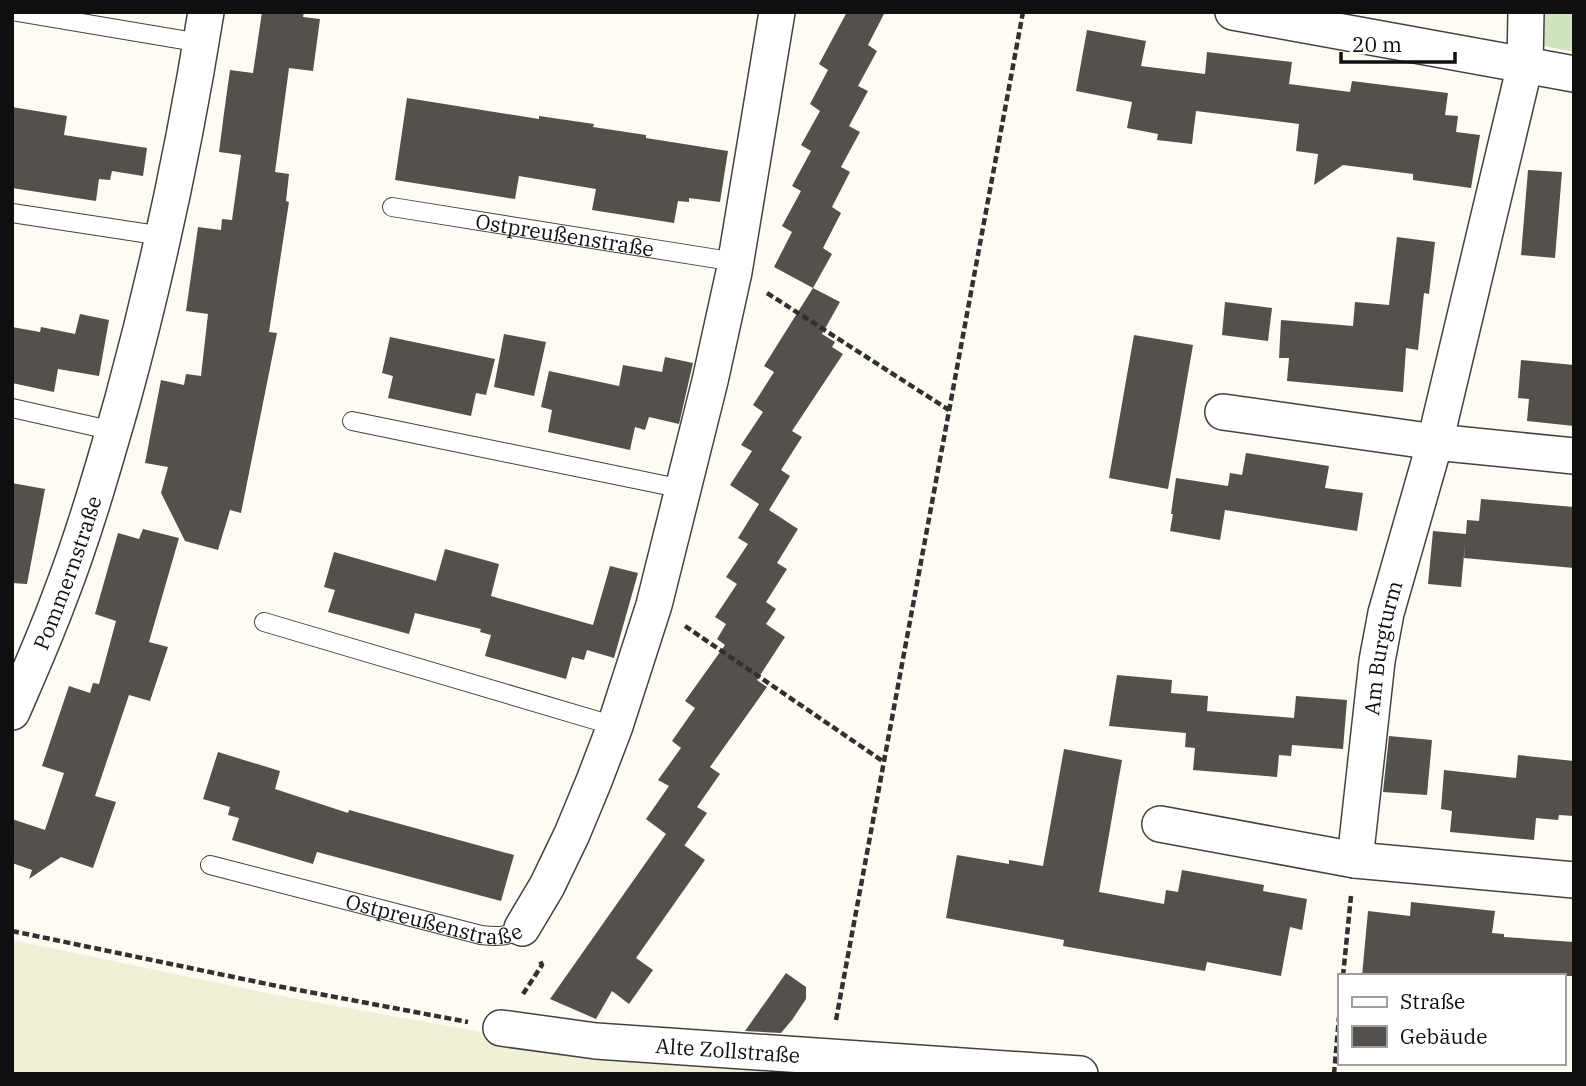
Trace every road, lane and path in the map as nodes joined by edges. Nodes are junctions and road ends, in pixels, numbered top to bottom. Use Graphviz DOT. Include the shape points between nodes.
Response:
graph roads {
  1 [pos="17,12"];
  2 [pos="777,12"];
  3 [pos="1023,12"];
  4 [pos="1233,12"];
  5 [pos="1526,12"];
  6 [pos="203,28"];
  7 [pos="1525,65"];
  8 [pos="1574,74"];
  9 [pos="392,207"];
  10 [pos="12,213"];
  11 [pos="163,236"];
  12 [pos="735,267"];
  13 [pos="12,408"];
  14 [pos="949,410"];
  15 [pos="1223,411"];
  16 [pos="352,421"];
  17 [pos="114,431"];
  18 [pos="1435,442"];
  19 [pos="1574,456"];
  20 [pos="683,489"];
  21 [pos="654,605"];
  22 [pos="264,622"];
  23 [pos="12,712"];
  24 [pos="615,726"];
  25 [pos="884,762"];
  26 [pos="1160,824"];
  27 [pos="1354,860"];
  28 [pos="210,865"];
  29 [pos="1574,880"];
  30 [pos="522,928"];
  31 [pos="12,931"];
  32 [pos="1343,974"];
  33 [pos="501,1028"];
  34 [pos="1338,1028"];
  35 [pos="830,1056"];
  36 [pos="1080,1074"];
  37 [pos="1334,1074"];
  1 -- 6 [label="lane, Pommernstraße"];
  2 -- 12 [label="street, Ostpreußenstraße"];
  3 -- 14 [label="path"];
  4 -- 7 [label="street"];
  5 -- 7 [label="street, Am Burgturm"];
  6 -- 11 [label="street, Pommernstraße"];
  7 -- 8 [label="street"];
  7 -- 18 [label="street, Am Burgturm"];
  9 -- 12 [label="lane, Ostpreußenstraße"];
  10 -- 11 [label="lane"];
  11 -- 17 [label="street, Pommernstraße"];
  12 -- 14 [label="path"];
  12 -- 20 [label="street, Ostpreußenstraße"];
  13 -- 17 [label="lane"];
  14 -- 25 [label="path"];
  15 -- 18 [label="street"];
  16 -- 20 [label="lane"];
  17 -- 23 [label="street, Pommernstraße" via="59,600"];
  18 -- 19 [label="street"];
  18 -- 27 [label="street, Am Burgturm" via="1386,613"];
  20 -- 21 [label="street, Ostpreußenstraße"];
  21 -- 24 [label="street, Ostpreußenstraße"];
  21 -- 25 [label="path"];
  22 -- 24 [label="lane"];
  24 -- 30 [label="street, Ostpreußenstraße" via="559,861"];
  25 -- 35 [label="path"];
  26 -- 27 [label="street"];
  27 -- 29 [label="street"];
  27 -- 32 [label="path"];
  28 -- 30 [label="lane, Ostpreußenstraße" via="481,935 501,937"];
  30 -- 33 [label="path" via="542,965"];
  31 -- 33 [label="path"];
  33 -- 35 [label="street, Alte Zollstraße" via="596,1041"];
  34 -- 37 [label="path"];
  35 -- 36 [label="street, Alte Zollstraße"];
}
